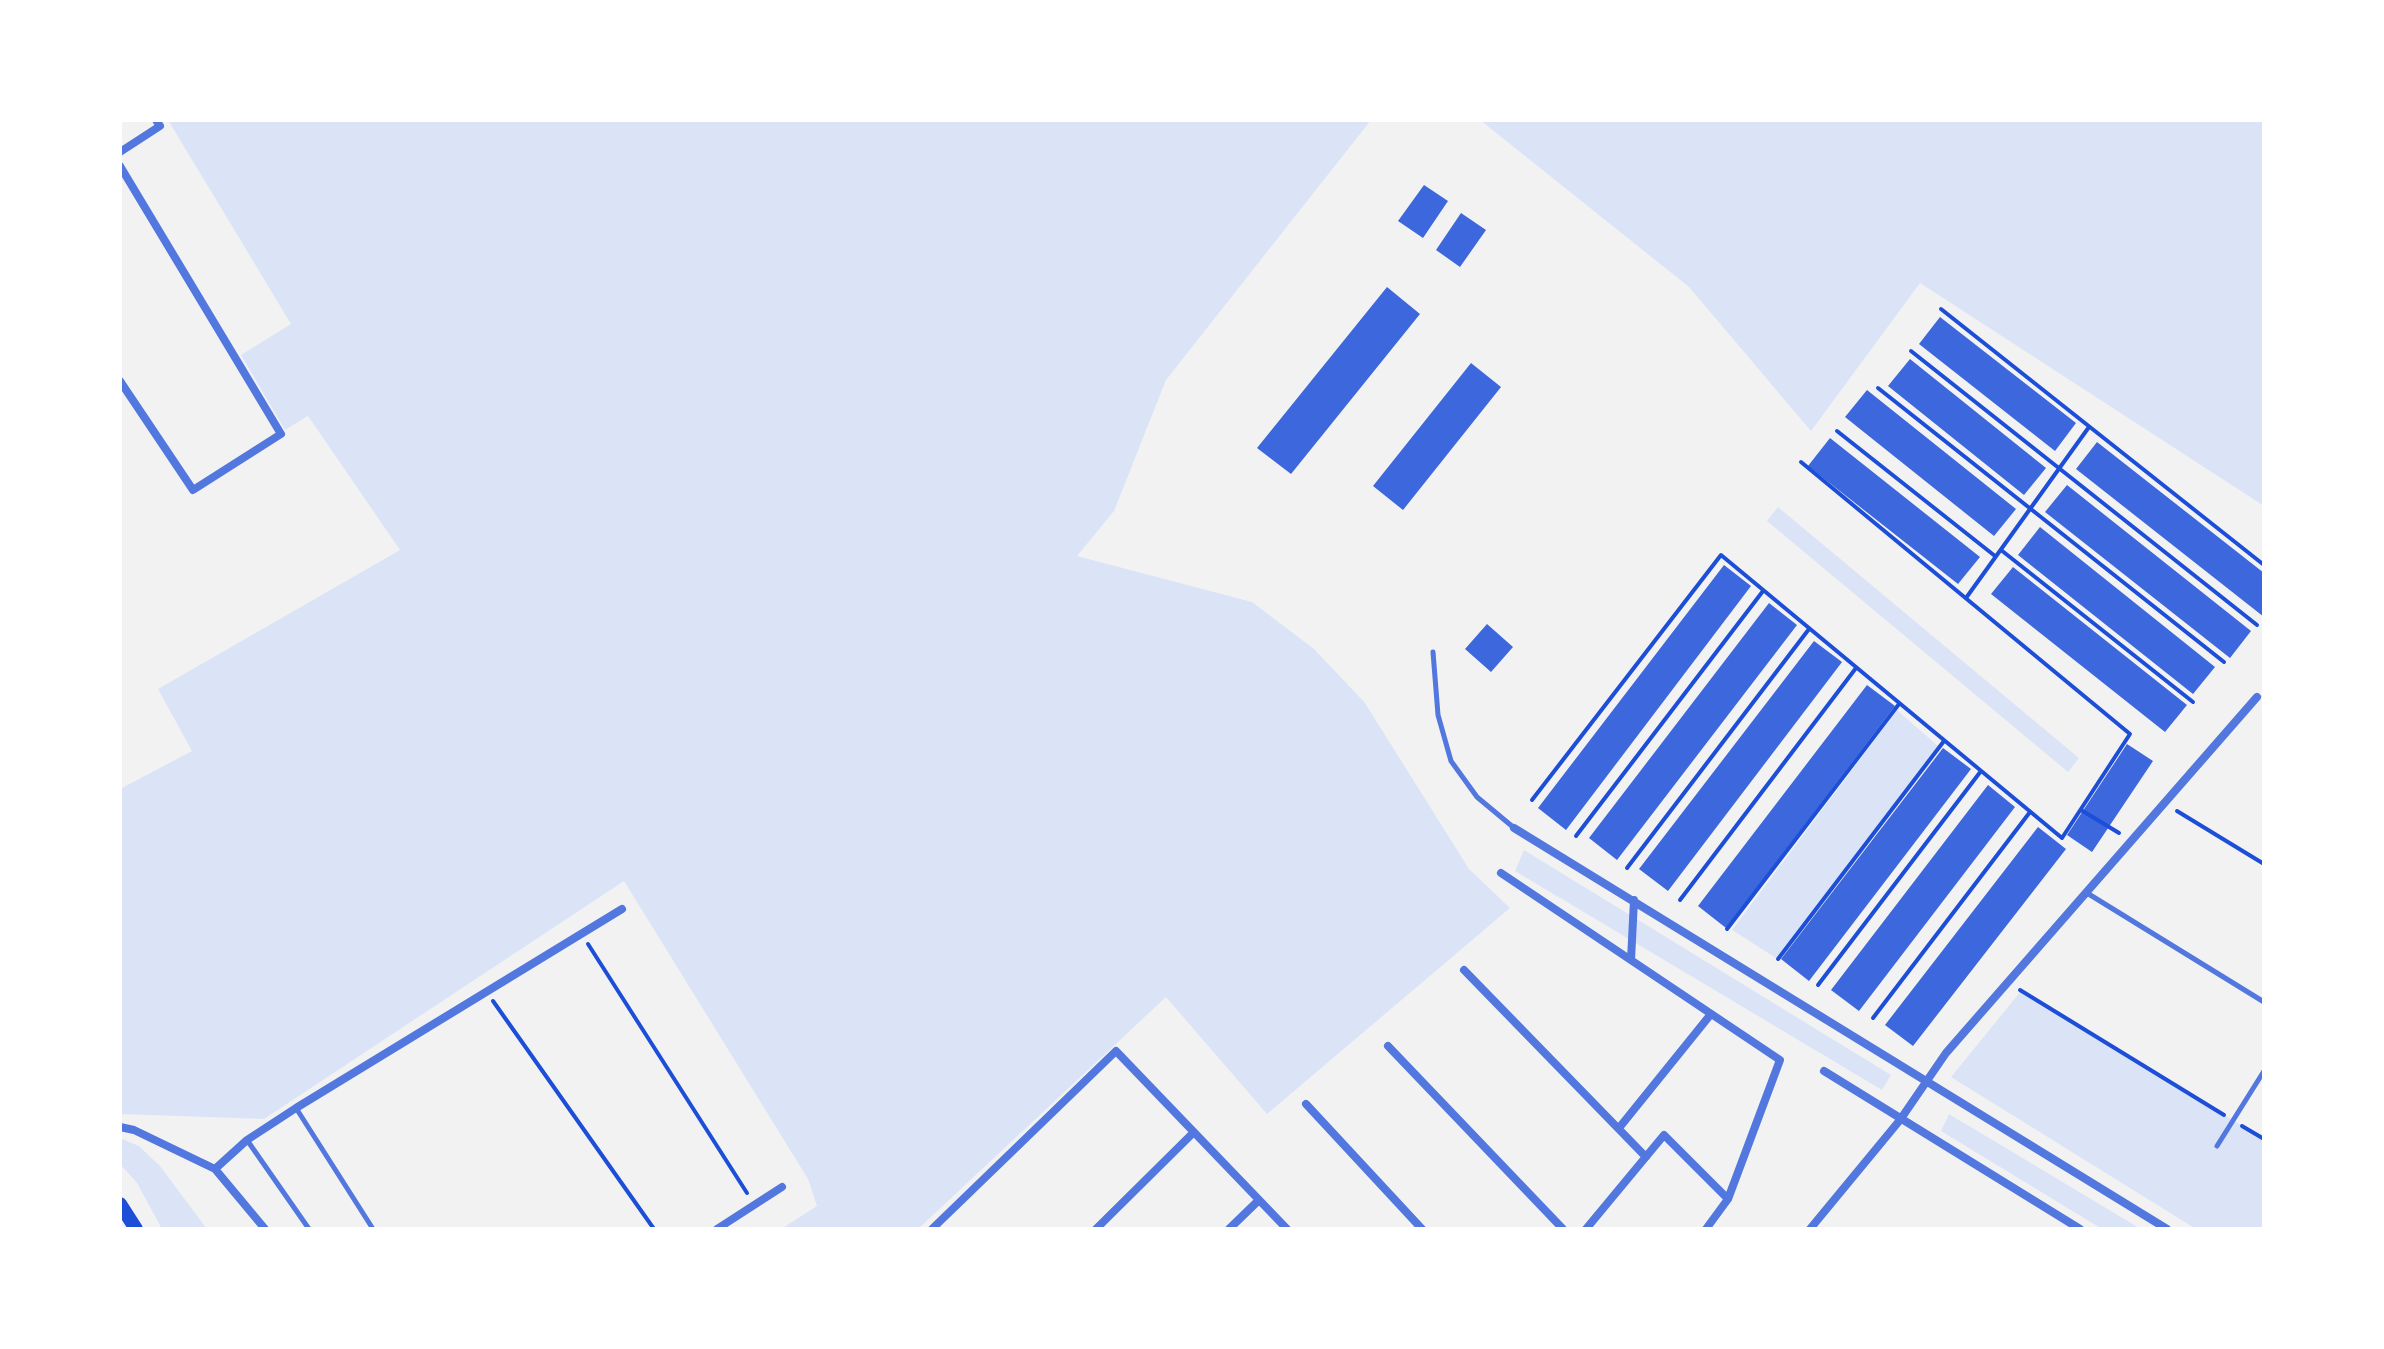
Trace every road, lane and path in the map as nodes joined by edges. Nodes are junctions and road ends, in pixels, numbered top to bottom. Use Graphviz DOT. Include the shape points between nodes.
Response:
graph roads {
  1 [pos="158,123"];
  2 [pos="120,152"];
  3 [pos="120,166"];
  4 [pos="1941,309"];
  5 [pos="1911,351"];
  6 [pos="120,381"];
  7 [pos="1878,388"];
  8 [pos="2089,427"];
  9 [pos="1837,431"];
  10 [pos="1801,462"];
  11 [pos="2059,468"];
  12 [pos="2030,509"];
  13 [pos="2001,550"];
  14 [pos="1996,556"];
  15 [pos="2264,565"];
  16 [pos="1763,591"];
  17 [pos="1966,598"];
  18 [pos="2257,625"];
  19 [pos="1809,629"];
  20 [pos="1433,652"];
  21 [pos="2224,662"];
  22 [pos="1856,668"];
  23 [pos="2257,697"];
  24 [pos="2193,702"];
  25 [pos="1899,704"];
  26 [pos="1944,741"];
  27 [pos="1981,771"];
  28 [pos="1532,800"];
  29 [pos="2164,804"];
  30 [pos="2081,810"];
  31 [pos="2030,812"];
  32 [pos="1514,828"];
  33 [pos="2121,835"];
  34 [pos="1576,836"];
  35 [pos="2264,864"];
  36 [pos="1627,868"];
  37 [pos="1501,873"];
  38 [pos="2087,893"];
  39 [pos="1634,900"];
  40 [pos="1680,900"];
  41 [pos="622,909"];
  42 [pos="1727,929"];
  43 [pos="582,935"];
  44 [pos="1778,959"];
  45 [pos="1631,960"];
  46 [pos="1464,970"];
  47 [pos="2007,983"];
  48 [pos="1818,985"];
  49 [pos="487,993"];
  50 [pos="2264,1002"];
  51 [pos="1711,1014"];
  52 [pos="1873,1018"];
  53 [pos="1388,1046"];
  54 [pos="1824,1071"];
  55 [pos="2264,1071"];
  56 [pos="1924,1080"];
  57 [pos="1306,1104"];
  58 [pos="296,1108"];
  59 [pos="1900,1120"];
  60 [pos="2233,1120"];
  61 [pos="120,1127"];
  62 [pos="1619,1128"];
  63 [pos="1194,1132"];
  64 [pos="2264,1139"];
  65 [pos="247,1140"];
  66 [pos="2217,1146"];
  67 [pos="1646,1157"];
  68 [pos="215,1169"];
  69 [pos="782,1187"];
  70 [pos="1728,1199"];
  71 [pos="1259,1200"];
  72 [pos="120,1204"];
  73 [pos="756,1207"];
  74 [pos="136,1229"];
  75 [pos="265,1229"];
  76 [pos="309,1229"];
  77 [pos="373,1229"];
  78 [pos="654,1229"];
  79 [pos="717,1229"];
  80 [pos="932,1229"];
  81 [pos="1096,1229"];
  82 [pos="1229,1229"];
  83 [pos="1287,1229"];
  84 [pos="1422,1229"];
  85 [pos="1563,1229"];
  86 [pos="1586,1229"];
  87 [pos="1706,1229"];
  88 [pos="1810,1229"];
  89 [pos="2080,1229"];
  90 [pos="2167,1229"];
  1 -- 2 [label="street"];
  3 -- 6 [label="street" via="281,434 193,490"];
  4 -- 8 [label="path"];
  5 -- 11 [label="path"];
  7 -- 12 [label="path"];
  8 -- 11 [label="path"];
  8 -- 15 [label="path"];
  9 -- 14 [label="path"];
  10 -- 17 [label="path"];
  11 -- 12 [label="path"];
  11 -- 18 [label="path"];
  12 -- 13 [label="path"];
  12 -- 21 [label="path"];
  13 -- 14 [label="path"];
  13 -- 24 [label="path"];
  14 -- 17 [label="path"];
  16 -- 19 [label="path"];
  16 -- 28 [label="path" via="1721,555"];
  16 -- 34 [label="path"];
  17 -- 30 [label="path" via="2130,734"];
  19 -- 22 [label="path"];
  19 -- 36 [label="path"];
  20 -- 32 [label="lane" via="1438,715 1451,761 1477,797"];
  22 -- 25 [label="path"];
  22 -- 40 [label="path"];
  23 -- 29 [label="street"];
  25 -- 26 [label="path"];
  25 -- 42 [label="path"];
  26 -- 27 [label="path"];
  26 -- 44 [label="path"];
  27 -- 31 [label="path"];
  27 -- 48 [label="path"];
  29 -- 35 [label="path"];
  29 -- 38 [label="street"];
  30 -- 31 [label="path" via="2062,838"];
  30 -- 33 [label="path"];
  31 -- 52 [label="path"];
  32 -- 39 [label="street"];
  37 -- 45 [label="street"];
  38 -- 47 [label="street"];
  38 -- 50 [label="lane"];
  39 -- 45 [label="street"];
  39 -- 56 [label="street"];
  41 -- 43 [label="street"];
  43 -- 49 [label="street"];
  43 -- 73 [label="path"];
  45 -- 51 [label="street"];
  46 -- 62 [label="street"];
  47 -- 56 [label="street"];
  47 -- 60 [label="path"];
  49 -- 58 [label="street"];
  49 -- 78 [label="path"];
  51 -- 62 [label="street"];
  51 -- 70 [label="street" via="1780,1060"];
  53 -- 85 [label="street"];
  54 -- 59 [label="street"];
  55 -- 60 [label="lane"];
  56 -- 59 [label="street"];
  56 -- 90 [label="street"];
  57 -- 84 [label="street"];
  58 -- 65 [label="street"];
  58 -- 77 [label="lane"];
  59 -- 88 [label="street"];
  59 -- 89 [label="street"];
  60 -- 64 [label="path"];
  60 -- 66 [label="lane"];
  61 -- 68 [label="street"];
  62 -- 67 [label="street"];
  63 -- 71 [label="street"];
  63 -- 80 [label="street" via="1116,1051"];
  63 -- 81 [label="street"];
  65 -- 68 [label="street"];
  65 -- 76 [label="lane"];
  67 -- 70 [label="street" via="1664,1135"];
  67 -- 86 [label="street"];
  68 -- 75 [label="street"];
  69 -- 73 [label="street"];
  70 -- 87 [label="street"];
  71 -- 82 [label="street"];
  71 -- 83 [label="street"];
  72 -- 74 [label="main road"];
  73 -- 79 [label="street"];
}
